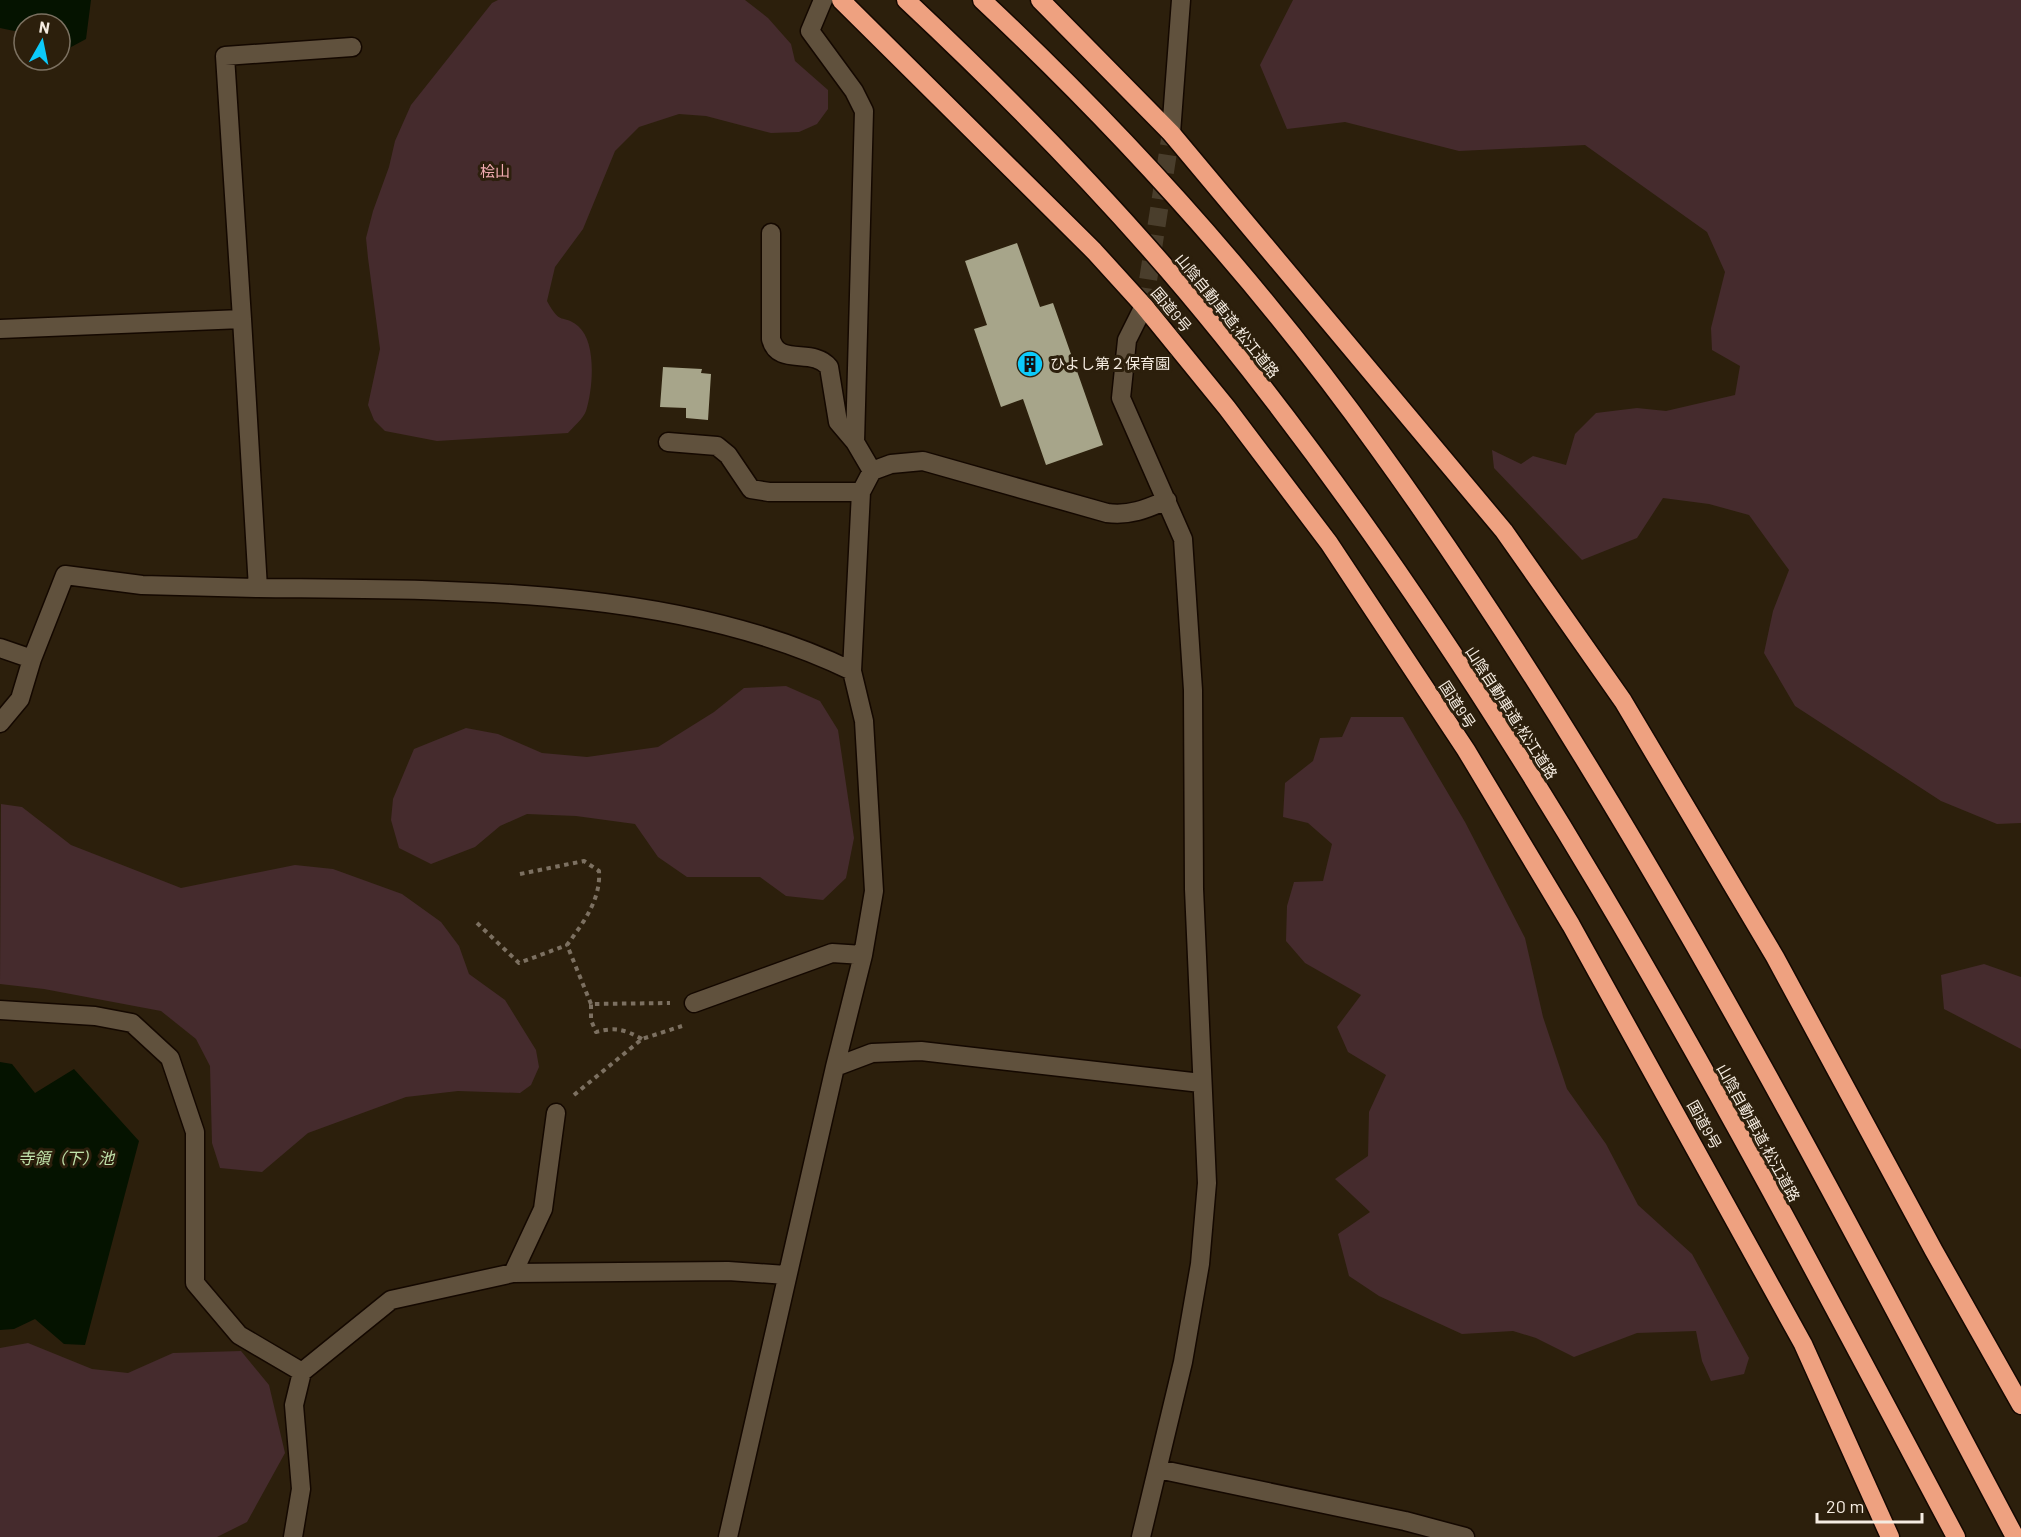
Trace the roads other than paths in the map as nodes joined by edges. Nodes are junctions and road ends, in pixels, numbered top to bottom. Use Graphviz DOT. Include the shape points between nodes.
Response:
graph roads {
  1 [pos="823,0"];
  2 [pos="841,0"];
  3 [pos="906,0"];
  4 [pos="982,0"];
  5 [pos="1040,0"];
  6 [pos="1181,0"];
  7 [pos="352,47"];
  8 [pos="1171,133"];
  9 [pos="771,233"];
  10 [pos="1144,306"];
  11 [pos="242,319"];
  12 [pos="0,329"];
  13 [pos="668,442"];
  14 [pos="855,442"];
  15 [pos="872,471"];
  16 [pos="861,492"];
  17 [pos="1167,501"];
  18 [pos="258,588"];
  19 [pos="0,648"];
  20 [pos="32,659"];
  21 [pos="852,671"];
  22 [pos="0,723"];
  23 [pos="863,955"];
  24 [pos="694,1003"];
  25 [pos="0,1010"];
  26 [pos="835,1067"];
  27 [pos="1201,1083"];
  28 [pos="556,1113"];
  29 [pos="513,1273"];
  30 [pos="786,1275"];
  31 [pos="302,1372"];
  32 [pos="2021,1405"];
  33 [pos="1158,1469"];
  34 [pos="293,1537"];
  35 [pos="728,1537"];
  36 [pos="1141,1537"];
  37 [pos="1465,1537"];
  38 [pos="1890,1537"];
  39 [pos="1956,1537"];
  40 [pos="2015,1537"];
  1 -- 14 [label="street" via="810,31 864,111"];
  2 -- 10 [label="highway, 国道9号" via="1094,251"];
  3 -- 39 [label="highway, 山陰自動車道;松江道路" via="979,69 1124,221 1221,333 1374,539 1522,762 1627,936"];
  4 -- 40 [label="highway" via="1145,162 1265,302 1376,445 1479,593 1679,917 1774,1085"];
  5 -- 8 [label="highway"];
  6 -- 8 [label="street"];
  7 -- 11 [label="street" via="225,56"];
  8 -- 32 [label="highway" via="1504,531 1623,701 1775,957"];
  9 -- 14 [label="street" via="773,348 781,354 824,360 829,367 838,422"];
  10 -- 17 [label="street" via="1127,340 1121,398"];
  10 -- 38 [label="highway, 国道9号" via="1329,543 1466,750 1577,935 1803,1344"];
  11 -- 12 [label="street"];
  11 -- 18 [label="street"];
  13 -- 16 [label="street" via="717,446 728,454 751,489"];
  14 -- 15 [label="street"];
  15 -- 16 [label="street"];
  15 -- 17 [label="street" via="891,464 923,461 1123,515"];
  16 -- 21 [label="street"];
  17 -- 27 [label="street" via="1183,539 1187,590"];
  18 -- 20 [label="street" via="142,585 65,575"];
  18 -- 21 [label="street" via="404,589 564,597 693,618 794,646"];
  19 -- 20 [label="street"];
  20 -- 22 [label="street" via="20,699"];
  21 -- 23 [label="street" via="864,721 874,891"];
  23 -- 24 [label="street" via="832,953"];
  23 -- 26 [label="street"];
  25 -- 31 [label="street" via="95,1016 132,1023 170,1058 195,1132 195,1283 239,1335"];
  26 -- 27 [label="street" via="872,1053 921,1051"];
  26 -- 30 [label="street"];
  27 -- 33 [label="street" via="1207,1183 1200,1264 1183,1362"];
  28 -- 29 [label="street" via="543,1209"];
  29 -- 30 [label="street" via="728,1271"];
  29 -- 31 [label="street" via="391,1300"];
  30 -- 35 [label="street"];
  31 -- 34 [label="street" via="294,1405 301,1489"];
  33 -- 36 [label="street"];
  33 -- 37 [label="street"];
}
